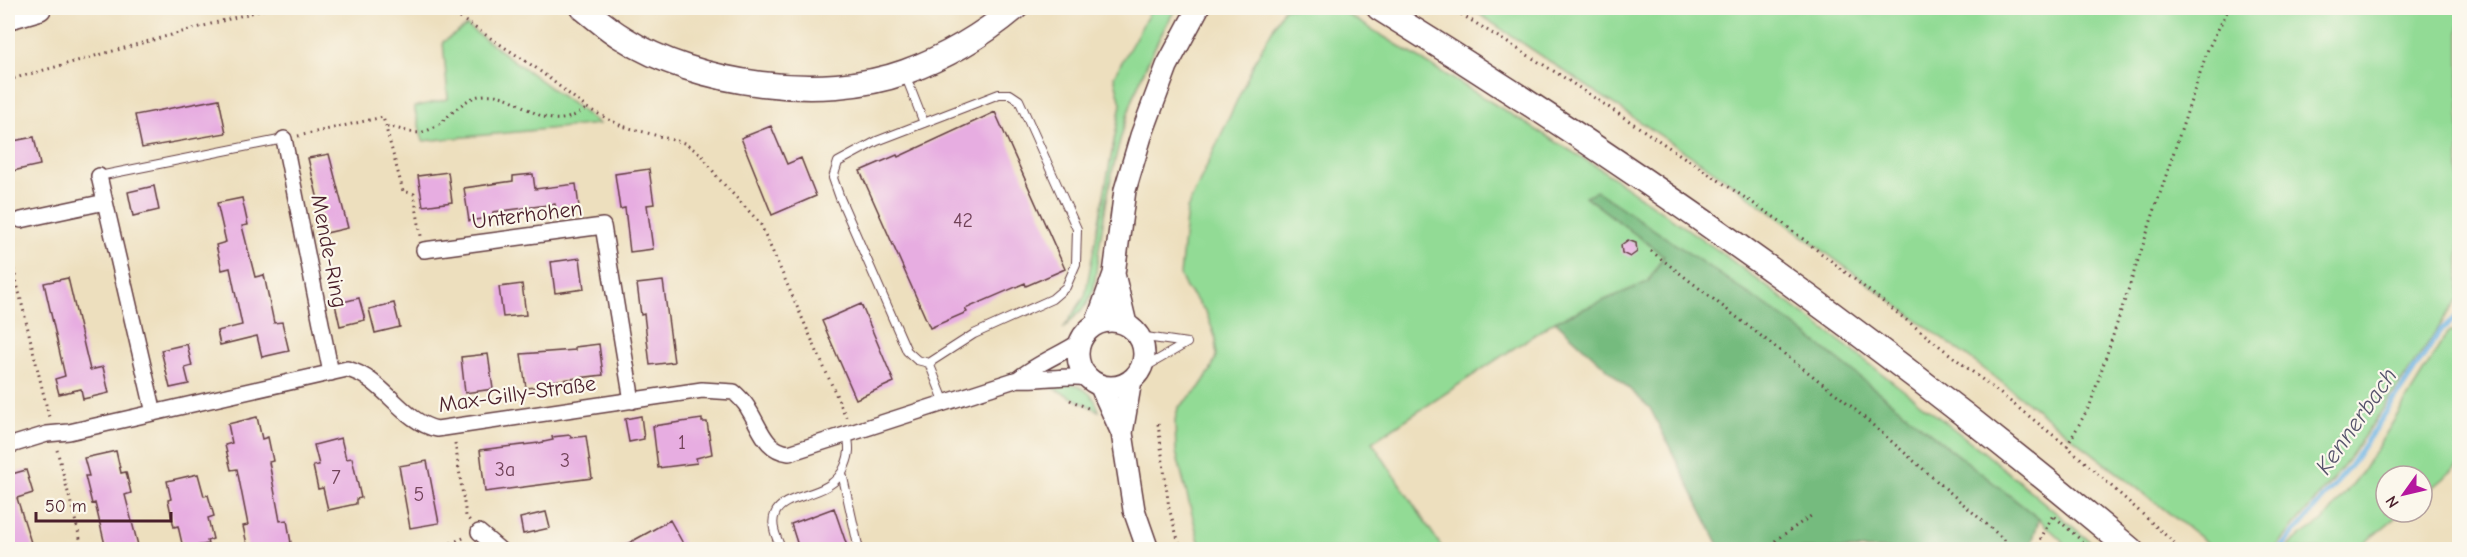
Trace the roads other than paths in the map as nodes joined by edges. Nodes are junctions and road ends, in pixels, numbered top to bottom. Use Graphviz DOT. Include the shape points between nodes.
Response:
graph roads {
  1 [pos="39,8"];
  2 [pos="583,8"];
  3 [pos="1016,8"];
  4 [pos="1198,8"];
  5 [pos="1379,8"];
  6 [pos="8,17"];
  7 [pos="904,72"];
  8 [pos="924,123"];
  9 [pos="284,139"];
  10 [pos="99,176"];
  11 [pos="105,202"];
  12 [pos="21,220"];
  13 [pos="424,250"];
  14 [pos="1114,274"];
  15 [pos="1096,324"];
  16 [pos="1133,330"];
  17 [pos="1081,341"];
  18 [pos="929,363"];
  19 [pos="331,373"];
  20 [pos="1135,375"];
  21 [pos="1018,379"];
  22 [pos="1095,382"];
  23 [pos="632,401"];
  24 [pos="945,403"];
  25 [pos="154,413"];
  26 [pos="1122,433"];
  27 [pos="850,434"];
  28 [pos="8,446"];
  29 [pos="842,473"];
  30 [pos="479,532"];
  31 [pos="500,549"];
  32 [pos="782,549"];
  33 [pos="859,549"];
  34 [pos="1148,549"];
  35 [pos="2131,549"];
  1 -- 6 [label="highway"];
  2 -- 7 [label="highway" via="622,38 658,57 730,79 774,86 819,87"];
  3 -- 7 [label="highway" via="965,44"];
  4 -- 14 [label="main road" via="1167,66 1141,136 1125,190"];
  5 -- 35 [label="highway" via="1579,135 1767,264 1939,394"];
  7 -- 8 [label="lane"];
  8 -- 18 [label="lane" via="877,141 838,162 833,178 907,351 917,360"];
  8 -- 18 [label="lane" via="999,94 1010,94 1019,100 1077,229 1076,264 1066,287 1052,299 974,334"];
  9 -- 10 [label="lane"];
  9 -- 19 [label="street, Mende-Ring"];
  10 -- 11 [label="street"];
  11 -- 12 [label="street"];
  11 -- 25 [label="street"];
  13 -- 23 [label="street, Unterhohen" via="603,226"];
  14 -- 15 [label="main road"];
  14 -- 16 [label="main road"];
  15 -- 16 [label="main road" via="1112,321"];
  15 -- 17 [label="main road"];
  16 -- 20 [label="main road" via="1144,353"];
  16 -- 20 [label="lane" via="1187,344"];
  17 -- 21 [label="street, Max-Gilly-Straße"];
  17 -- 22 [label="main road" via="1079,361"];
  18 -- 24 [label="lane"];
  19 -- 23 [label="street, Max-Gilly-Straße" via="347,369 360,372 425,426 437,429"];
  19 -- 25 [label="street, Max-Gilly-Straße"];
  20 -- 22 [label="main road" via="1113,386"];
  20 -- 26 [label="main road"];
  21 -- 22 [label="street, Max-Gilly-Straße" via="1074,375"];
  21 -- 24 [label="street, Max-Gilly-Straße"];
  22 -- 26 [label="main road"];
  23 -- 27 [label="street, Max-Gilly-Straße" via="702,390 734,392 748,408 765,441 780,452 799,451"];
  24 -- 27 [label="street, Max-Gilly-Straße"];
  25 -- 28 [label="street, Max-Gilly-Straße"];
  26 -- 34 [label="main road" via="1134,510"];
  27 -- 29 [label="lane" via="849,456"];
  29 -- 32 [label="lane" via="825,488 785,503 775,513 773,523"];
  29 -- 33 [label="lane"];
  30 -- 31 [label="street"];
}
